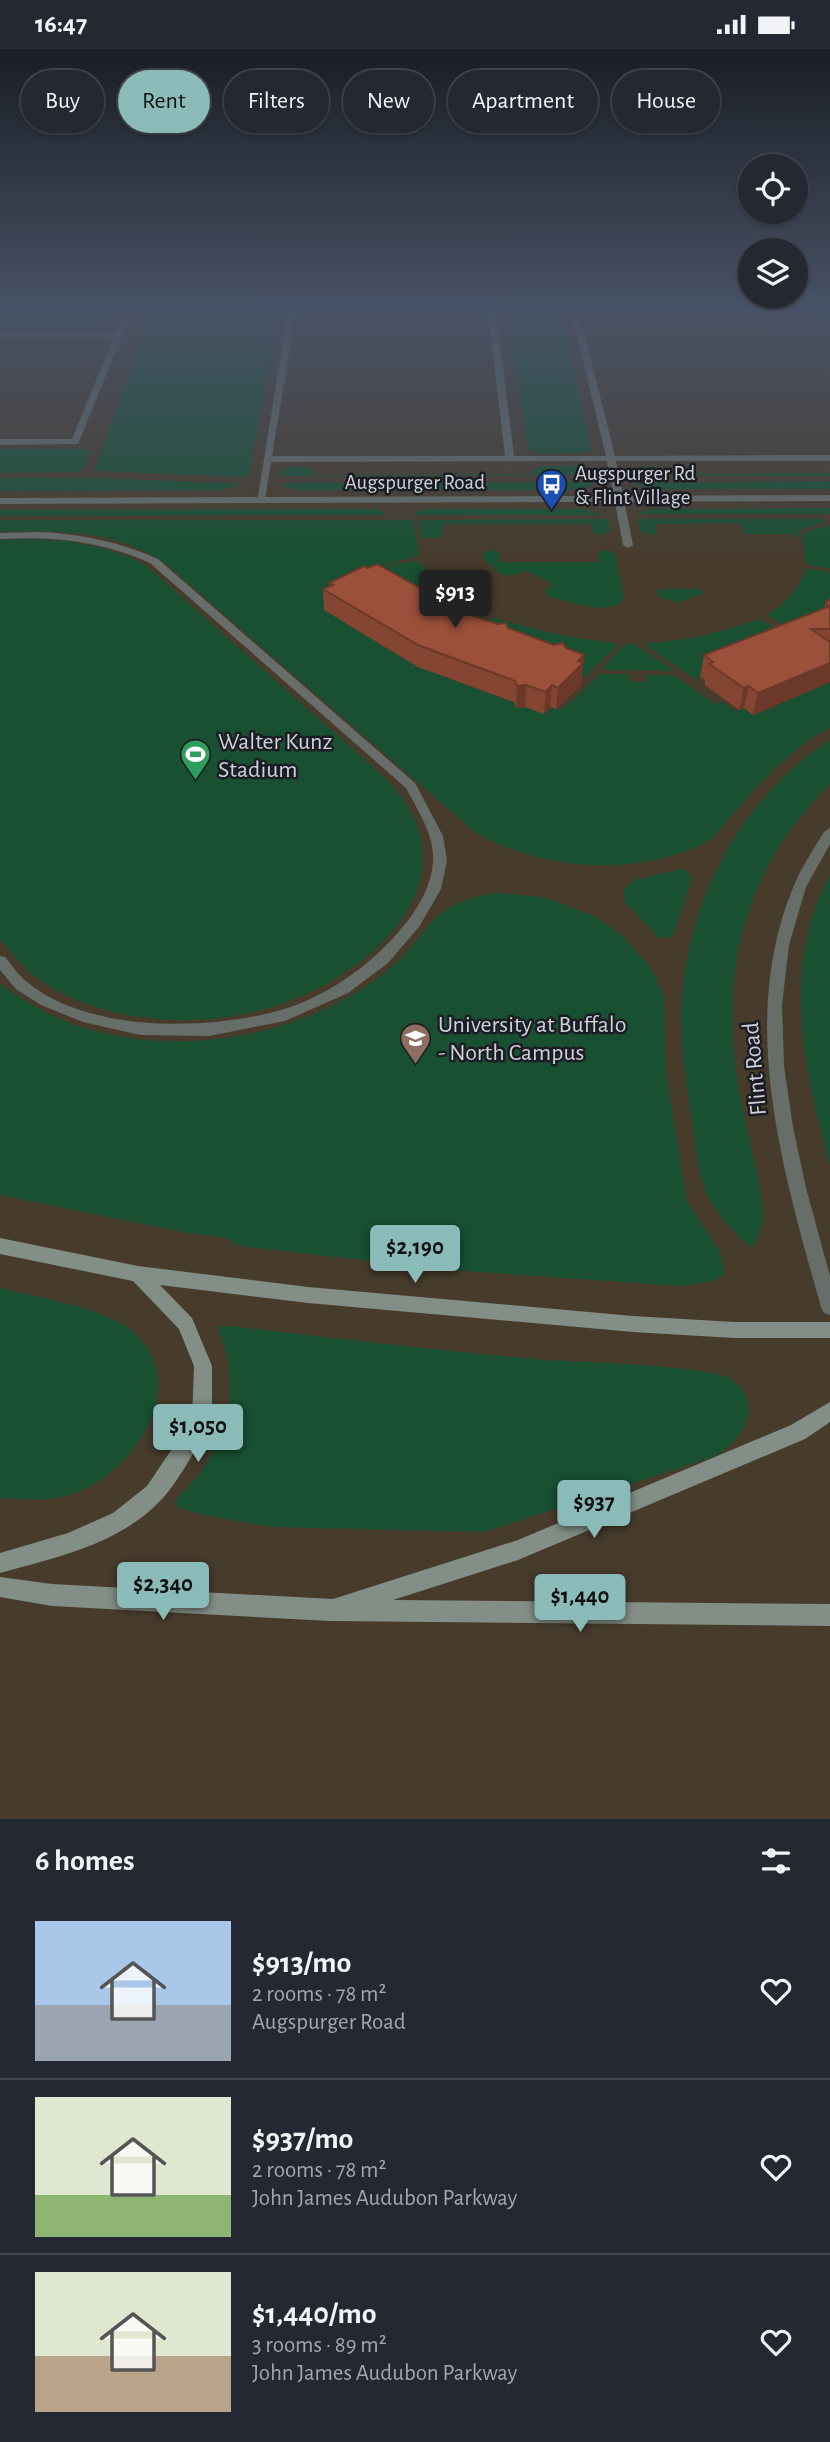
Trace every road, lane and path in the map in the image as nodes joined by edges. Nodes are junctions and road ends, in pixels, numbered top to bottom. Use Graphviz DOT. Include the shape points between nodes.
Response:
graph roads {
  1 [pos="94,394"];
  2 [pos="278,394"];
  3 [pos="502,394"];
  4 [pos="595,394"];
  5 [pos="0,442"];
  6 [pos="267,459"];
  7 [pos="510,459"];
  8 [pos="611,459"];
  9 [pos="830,459"];
  10 [pos="617,499"];
  11 [pos="830,499"];
  12 [pos="260,500"];
  13 [pos="0,501"];
  14 [pos="0,536"];
  15 [pos="628,545"];
  16 [pos="830,832"];
  17 [pos="0,961"];
  18 [pos="0,1247"];
  19 [pos="138,1274"];
  20 [pos="830,1307"];
  21 [pos="830,1330"];
  22 [pos="830,1411"];
  23 [pos="0,1563"];
  24 [pos="0,1587"];
  25 [pos="330,1610"];
  26 [pos="830,1615"];
  1 -- 5 [label="street" via="75,442"];
  2 -- 6 [label="street"];
  3 -- 7 [label="street"];
  4 -- 8 [label="street"];
  6 -- 7 [label="street"];
  6 -- 12 [label="street"];
  7 -- 8 [label="street"];
  8 -- 9 [label="street"];
  8 -- 10 [label="street"];
  10 -- 11 [label="street, Augspurger Road"];
  10 -- 12 [label="street, Augspurger Road"];
  10 -- 15 [label="street"];
  12 -- 13 [label="street, Augspurger Road"];
  14 -- 17 [label="street" via="60,535 104,541 155,561 411,786 437,836 440,862 435,889 414,924 383,959 343,989 285,1015 209,1030 140,1029 88,1018 46,1001 21,985"];
  16 -- 20 [label="street, Flint Road" via="806,871 789,916 777,959 772,1033 784,1130"];
  18 -- 19 [label="main road"];
  19 -- 21 [label="main road" via="495,1314 734,1330"];
  19 -- 23 [label="main road" via="186,1324 203,1366 202,1422 154,1493 120,1520 70,1543"];
  22 -- 25 [label="main road" via="798,1432 518,1550"];
  24 -- 25 [label="main road" via="52,1595"];
  25 -- 26 [label="main road"];
}
